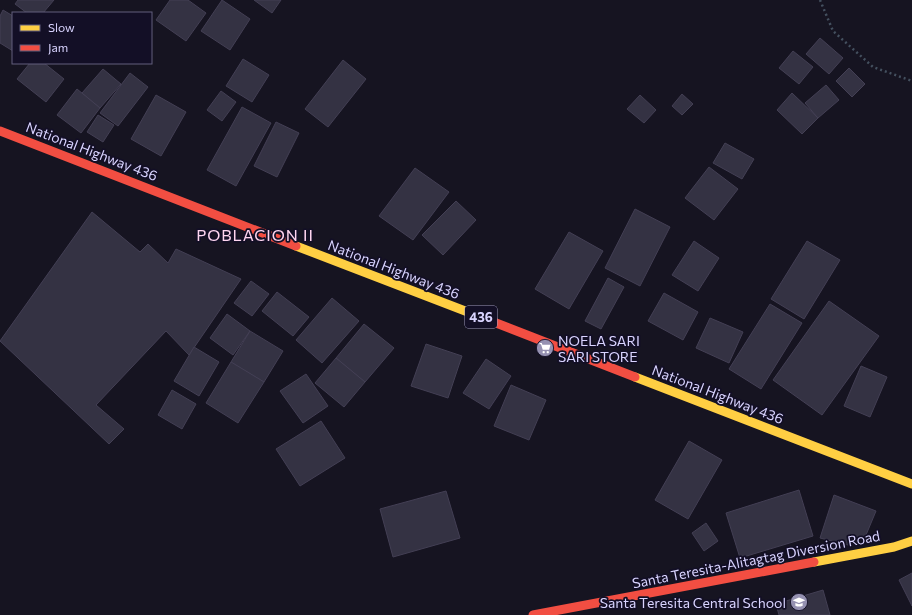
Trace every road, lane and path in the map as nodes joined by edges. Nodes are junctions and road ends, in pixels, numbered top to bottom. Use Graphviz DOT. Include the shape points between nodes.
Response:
graph roads {
  1 [pos="820,0"];
  2 [pos="912,81"];
  3 [pos="0,131"];
  4 [pos="912,484"];
  5 [pos="912,541"];
  6 [pos="533,615"];
  1 -- 2 [label="path" via="833,31 873,68"];
  3 -- 4 [label="main road, National Highway 436 / 436"];
  5 -- 6 [label="main road, Santa Teresita-Alitagtag Diversion Road" via="894,547"];
}
